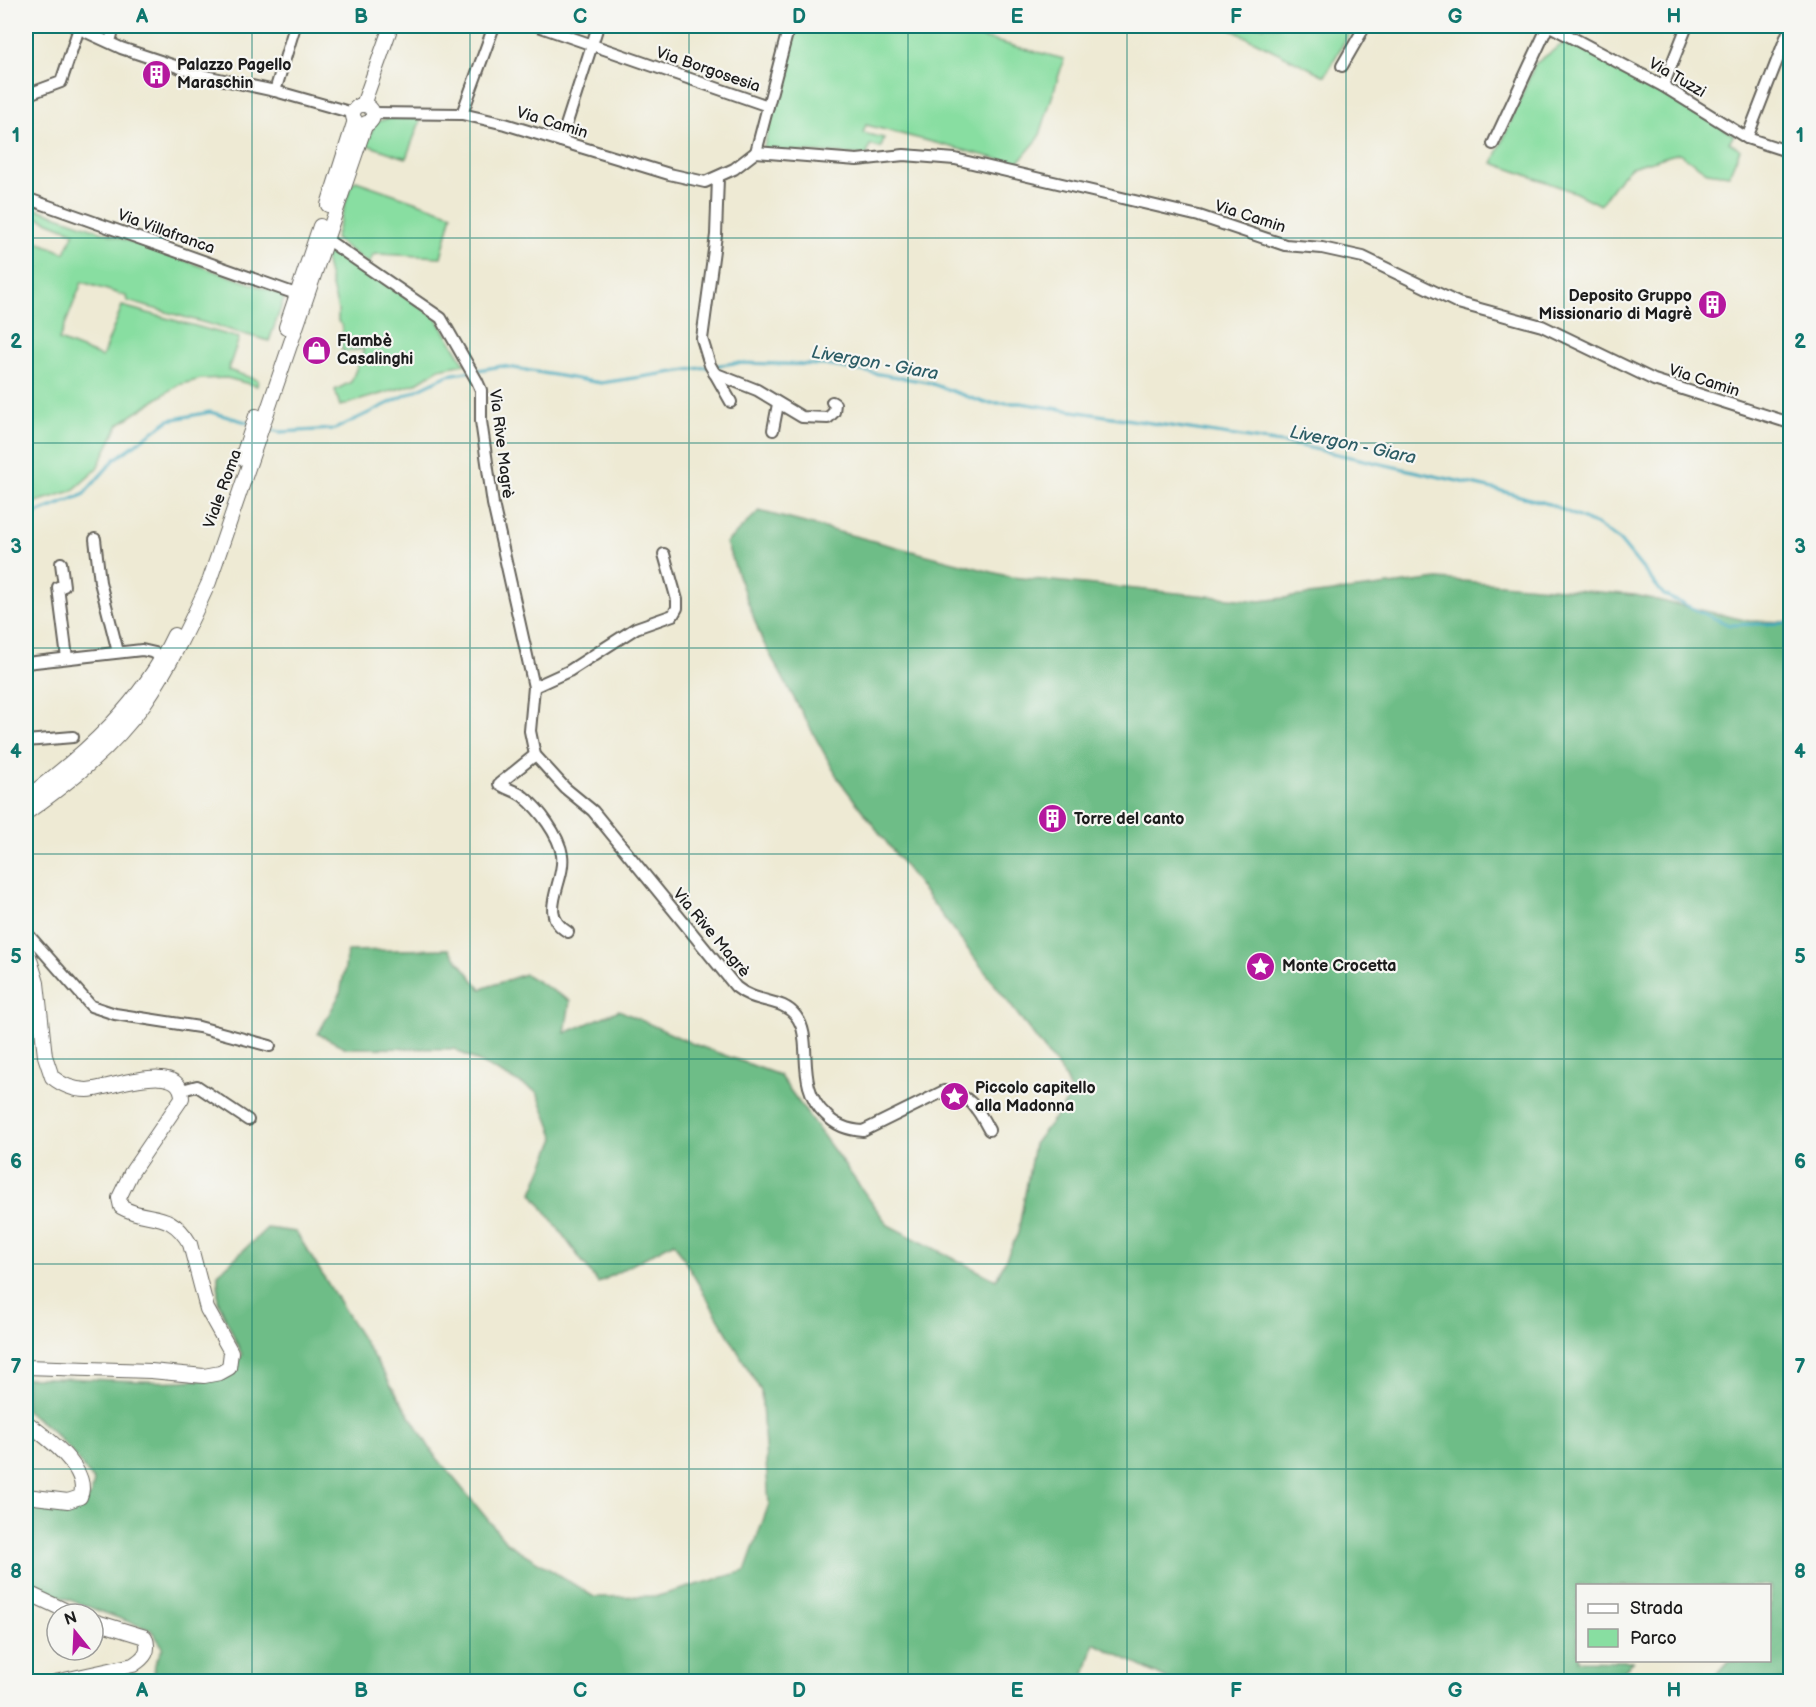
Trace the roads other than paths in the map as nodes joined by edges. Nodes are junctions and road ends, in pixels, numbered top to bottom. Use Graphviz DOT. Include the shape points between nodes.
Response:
graph roads {
  1 [pos="114,26"];
  2 [pos="295,26"];
  3 [pos="391,26"];
  4 [pos="494,26"];
  5 [pos="538,26"];
  6 [pos="598,26"];
  7 [pos="789,26"];
  8 [pos="1365,26"];
  9 [pos="1549,26"];
  10 [pos="1687,26"];
  11 [pos="76,27"];
  12 [pos="1791,27"];
  13 [pos="110,42"];
  14 [pos="591,45"];
  15 [pos="1342,66"];
  16 [pos="1663,86"];
  17 [pos="275,91"];
  18 [pos="26,95"];
  19 [pos="768,106"];
  20 [pos="462,114"];
  21 [pos="362,115"];
  22 [pos="1747,138"];
  23 [pos="561,141"];
  24 [pos="1493,144"];
  25 [pos="756,152"];
  26 [pos="1791,152"];
  27 [pos="718,177"];
  28 [pos="26,198"];
  29 [pos="321,237"];
  30 [pos="301,296"];
  31 [pos="713,372"];
  32 [pos="731,402"];
  33 [pos="832,402"];
  34 [pos="778,404"];
  35 [pos="1791,423"];
  36 [pos="773,430"];
  37 [pos="235,493"];
  38 [pos="95,539"];
  39 [pos="664,554"];
  40 [pos="60,564"];
  41 [pos="118,652"];
  42 [pos="67,658"];
  43 [pos="160,659"];
  44 [pos="26,663"];
  45 [pos="534,687"];
  46 [pos="73,736"];
  47 [pos="26,741"];
  48 [pos="535,755"];
  49 [pos="26,798"];
  50 [pos="26,813"];
  51 [pos="26,932"];
  52 [pos="568,932"];
  53 [pos="26,946"];
  54 [pos="270,1046"];
  55 [pos="182,1090"];
  56 [pos="248,1120"];
  57 [pos="989,1130"];
  58 [pos="26,1367"];
  59 [pos="26,1422"];
  60 [pos="26,1496"];
  61 [pos="26,1592"];
  62 [pos="47,1602"];
  63 [pos="105,1625"];
  64 [pos="55,1682"];
  1 -- 13 [label="street"];
  2 -- 17 [label="street"];
  3 -- 21 [label="main road, Viale Roma"];
  4 -- 20 [label="street"];
  5 -- 14 [label="street, Via Borgosesia"];
  6 -- 14 [label="street"];
  7 -- 19 [label="street"];
  8 -- 15 [label="street"];
  9 -- 16 [label="street, Via Tuzzi"];
  9 -- 24 [label="street, Via Tuzzi"];
  10 -- 16 [label="street"];
  11 -- 13 [label="street, Via Camin"];
  11 -- 18 [label="street" via="61,81"];
  12 -- 22 [label="street"];
  13 -- 17 [label="street, Via Camin" via="205,76"];
  14 -- 19 [label="street, Via Borgosesia"];
  14 -- 23 [label="street"];
  16 -- 22 [label="street, Via Tuzzi"];
  17 -- 21 [label="street, Via Camin"];
  19 -- 25 [label="street"];
  20 -- 21 [label="street, Via Camin"];
  20 -- 23 [label="street, Via Camin"];
  21 -- 29 [label="main road, Viale Roma" via="351,136"];
  22 -- 26 [label="street, Via Tuzzi"];
  23 -- 27 [label="street, Via Camin" via="669,174 705,182"];
  25 -- 27 [label="street, Via Camin"];
  25 -- 35 [label="street, Via Camin" via="857,160 904,155 955,159 1199,216 1285,245 1363,257 1458,303 1542,326 1654,380"];
  27 -- 31 [label="street" via="716,236 703,318 704,352"];
  28 -- 30 [label="street, Via Villafranca"];
  29 -- 30 [label="main road, Viale Roma"];
  29 -- 45 [label="street, Via Rive Magrè" via="435,312 477,381 493,504"];
  30 -- 37 [label="main road, Viale Roma"];
  31 -- 32 [label="street"];
  31 -- 34 [label="street" via="757,390"];
  33 -- 34 [label="street" via="836,404 834,412 822,420 802,417"];
  34 -- 36 [label="street"];
  37 -- 43 [label="main road, Viale Roma" via="197,588"];
  37 -- 50 [label="main road, Viale Roma" via="209,582 190,625 143,706 110,743"];
  38 -- 41 [label="street" via="100,582"];
  39 -- 45 [label="street" via="677,600 673,615 636,628 569,671"];
  40 -- 42 [label="street" via="64,586 58,587"];
  41 -- 42 [label="street"];
  41 -- 43 [label="street" via="146,650"];
  42 -- 44 [label="street"];
  43 -- 49 [label="main road, Viale Roma" via="104,734"];
  45 -- 48 [label="street, Via Rive Magrè" via="530,731"];
  46 -- 47 [label="street"];
  48 -- 52 [label="street" via="499,784 522,795 557,841 562,855 553,914 559,927"];
  48 -- 57 [label="street, Via Rive Magrè" via="593,811 736,987 757,1000 785,1005 799,1019 812,1098 833,1122 863,1131 944,1091 967,1098"];
  51 -- 54 [label="street" via="91,1006"];
  53 -- 55 [label="main road" via="37,983 45,1056 52,1077 72,1088 86,1090 159,1077 173,1079"];
  55 -- 56 [label="street" via="197,1086"];
  55 -- 58 [label="main road" via="174,1113 131,1173 119,1198 122,1207 164,1219 184,1234 207,1310 231,1352 229,1368 204,1376"];
  59 -- 60 [label="main road" via="51,1441 84,1482 80,1497 68,1501"];
  61 -- 62 [label="main road"];
  63 -- 64 [label="main road" via="145,1637 148,1650 143,1659 133,1665"];
}
